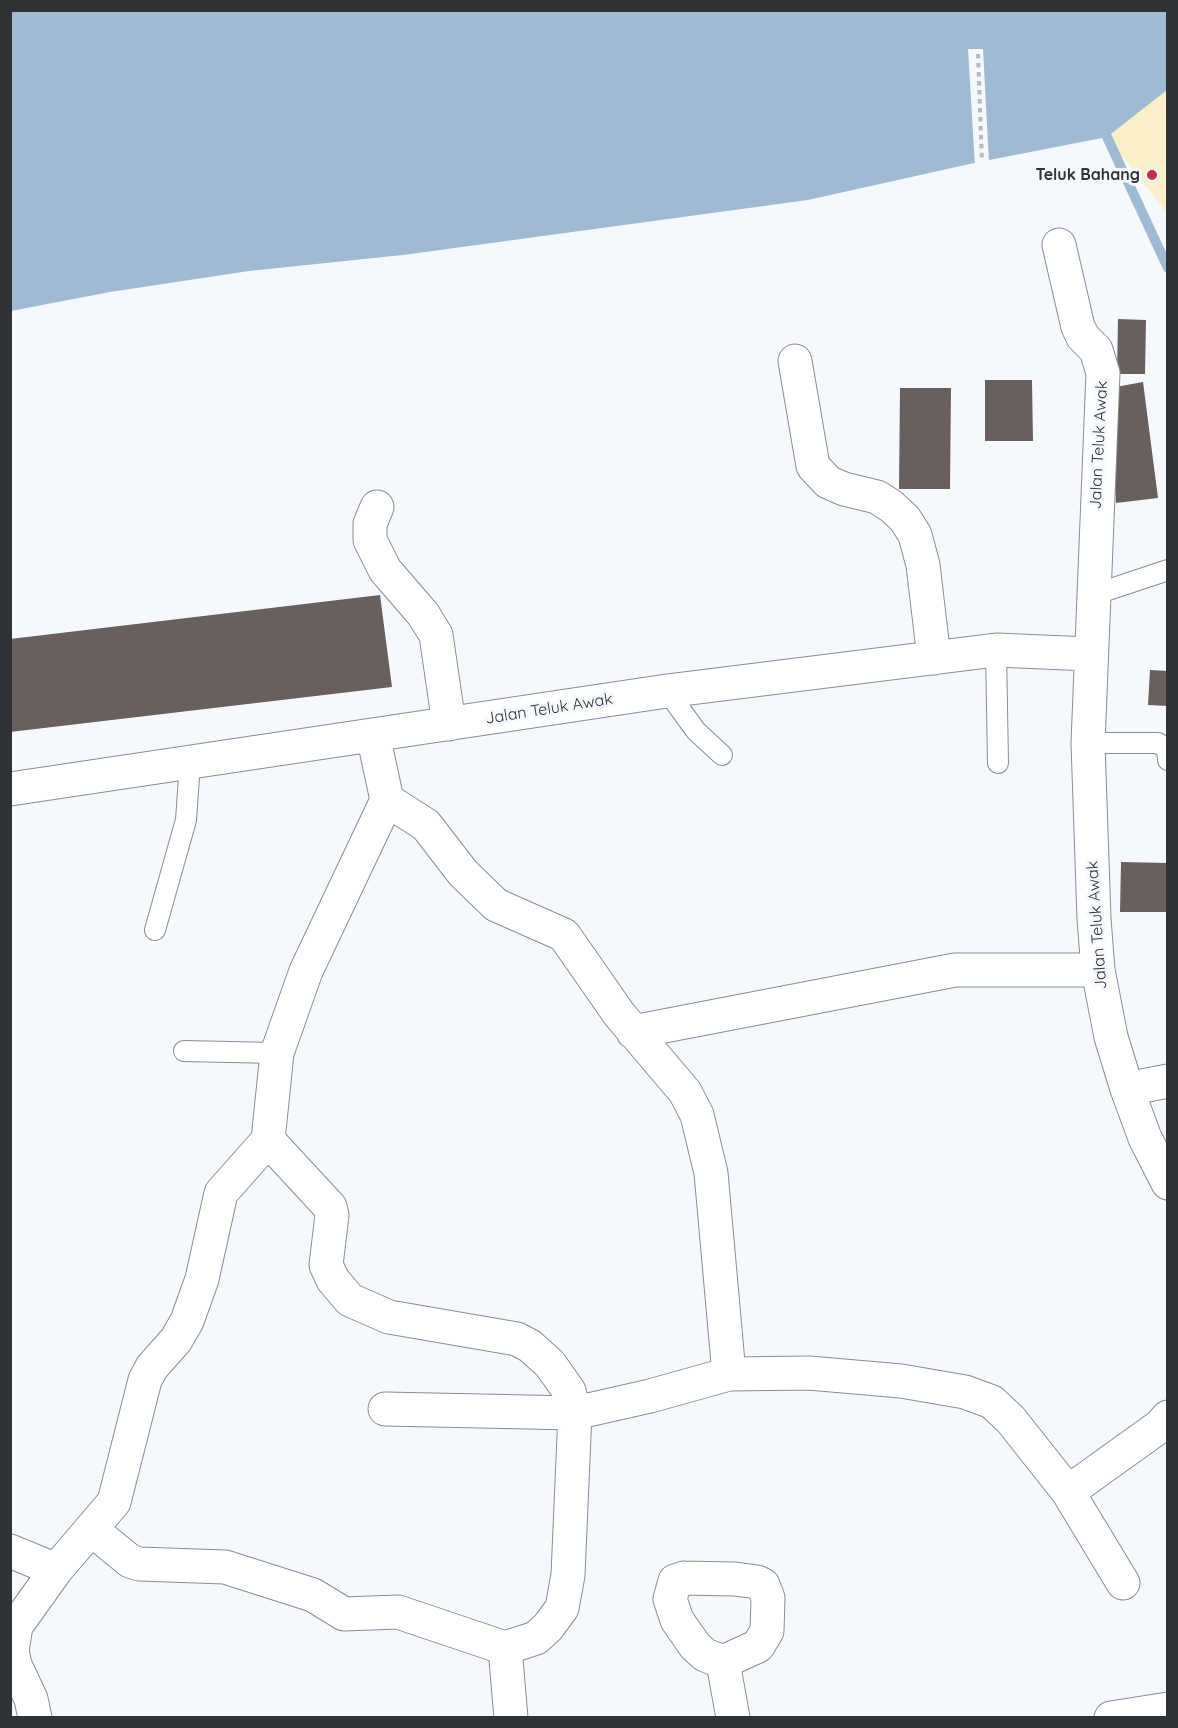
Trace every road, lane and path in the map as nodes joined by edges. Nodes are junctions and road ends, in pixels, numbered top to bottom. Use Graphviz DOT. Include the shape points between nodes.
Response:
graph roads {
  1 [pos="978,54"];
  2 [pos="982,162"];
  3 [pos="1059,245"];
  4 [pos="795,361"];
  5 [pos="377,507"];
  6 [pos="1167,570"];
  7 [pos="1093,595"];
  8 [pos="996,650"];
  9 [pos="1090,654"];
  10 [pos="934,658"];
  11 [pos="667,691"];
  12 [pos="449,724"];
  13 [pos="373,735"];
  14 [pos="1088,743"];
  15 [pos="722,755"];
  16 [pos="1167,760"];
  17 [pos="190,763"];
  18 [pos="998,763"];
  19 [pos="10,789"];
  20 [pos="387,800"];
  21 [pos="155,930"];
  22 [pos="1098,970"];
  23 [pos="633,1032"];
  24 [pos="184,1051"];
  25 [pos="277,1053"];
  26 [pos="1167,1081"];
  27 [pos="1127,1089"];
  28 [pos="268,1140"];
  29 [pos="1167,1184"];
  30 [pos="729,1374"];
  31 [pos="385,1409"];
  32 [pos="575,1413"];
  33 [pos="1167,1417"];
  34 [pos="1068,1492"];
  35 [pos="92,1530"];
  36 [pos="10,1551"];
  37 [pos="56,1570"];
  38 [pos="1123,1582"];
  39 [pos="505,1648"];
  40 [pos="723,1662"];
  41 [pos="1167,1709"];
  42 [pos="35,1718"];
  43 [pos="511,1718"];
  44 [pos="733,1718"];
  45 [pos="1112,1718"];
  1 -- 2 [label="path"];
  3 -- 7 [label="street, Jalan Teluk Awak" via="1078,327 1096,350 1103,373"];
  4 -- 10 [label="street" via="813,466 828,482 877,497 891,506 915,535 923,565"];
  5 -- 12 [label="street" via="370,524 370,540 385,570 436,635"];
  6 -- 7 [label="lane"];
  7 -- 9 [label="street, Jalan Teluk Awak"];
  8 -- 9 [label="street, Jalan Teluk Awak"];
  8 -- 10 [label="street, Jalan Teluk Awak"];
  8 -- 18 [label="lane"];
  9 -- 14 [label="street, Jalan Teluk Awak"];
  10 -- 11 [label="street, Jalan Teluk Awak"];
  11 -- 12 [label="street, Jalan Teluk Awak"];
  11 -- 15 [label="lane" via="696,731"];
  12 -- 13 [label="street, Jalan Teluk Awak"];
  13 -- 17 [label="street, Jalan Teluk Awak"];
  13 -- 20 [label="street"];
  14 -- 16 [label="lane" via="1158,743 1167,749"];
  14 -- 22 [label="street, Jalan Teluk Awak"];
  17 -- 19 [label="street, Jalan Teluk Awak"];
  17 -- 21 [label="lane" via="186,820"];
  20 -- 23 [label="street" via="426,825 463,873 496,905 564,935"];
  20 -- 25 [label="street" via="306,971"];
  22 -- 23 [label="street" via="955,970"];
  22 -- 27 [label="street, Jalan Teluk Awak" via="1111,1037"];
  23 -- 30 [label="street" via="685,1092 697,1115 711,1173"];
  24 -- 25 [label="lane"];
  25 -- 28 [label="street"];
  26 -- 27 [label="street"];
  27 -- 29 [label="street, Jalan Teluk Awak"];
  28 -- 32 [label="street" via="330,1207 326,1265 350,1300 389,1317 517,1339 550,1364 569,1391"];
  28 -- 35 [label="street" via="221,1193 202,1279 187,1321 145,1380 117,1492 109,1510"];
  30 -- 32 [label="street"];
  30 -- 34 [label="street" via="809,1372 965,1392 992,1402 1011,1420"];
  31 -- 32 [label="street"];
  32 -- 39 [label="street" via="568,1575 562,1608 536,1638"];
  33 -- 34 [label="street"];
  34 -- 38 [label="street"];
  35 -- 37 [label="street"];
  35 -- 39 [label="street" via="139,1564 225,1567 313,1595 344,1614 398,1612"];
  36 -- 37 [label="street"];
  37 -- 42 [label="street" via="16,1626 13,1641 15,1665 31,1698"];
  39 -- 43 [label="street"];
  40 -- 44 [label="street"];
  41 -- 45 [label="street"];
}
